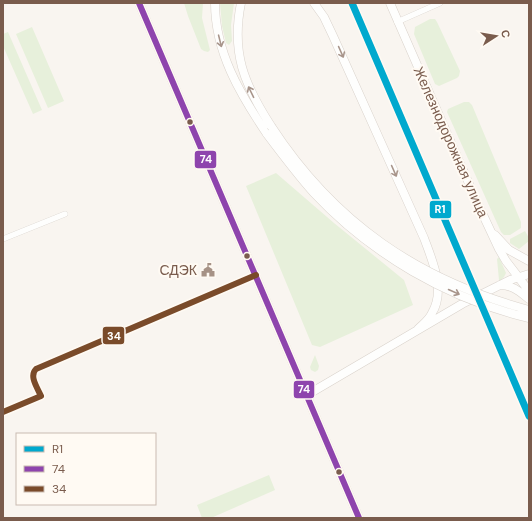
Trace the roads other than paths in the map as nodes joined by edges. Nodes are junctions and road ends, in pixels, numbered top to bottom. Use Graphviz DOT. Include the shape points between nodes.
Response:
graph roads {
  1 [pos="138,3"];
  2 [pos="215,3"];
  3 [pos="241,3"];
  4 [pos="314,3"];
  5 [pos="390,3"];
  6 [pos="440,3"];
  7 [pos="398,22"];
  8 [pos="65,214"];
  9 [pos="486,223"];
  10 [pos="3,239"];
  11 [pos="529,261"];
  12 [pos="529,274"];
  13 [pos="256,275"];
  14 [pos="519,277"];
  15 [pos="499,285"];
  16 [pos="529,291"];
  17 [pos="529,300"];
  18 [pos="529,310"];
  19 [pos="529,318"];
  20 [pos="418,330"];
  21 [pos="307,395"];
  22 [pos="3,412"];
  23 [pos="359,518"];
  1 -- 13 [label="main road"];
  2 -- 19 [label="main road, one-way, bridge" via="219,41 243,97 267,134 303,180 330,209 387,256 424,278 484,304"];
  18 -- 3 [label="main road, one-way, bridge" via="482,296 428,272 391,250 348,216 320,189 284,145 252,95 240,62 238,37"];
  4 -- 20 [label="main road, one-way" via="334,36 434,265 437,288 435,307 428,320"];
  5 -- 7 [label="main road, Железнодорожная улица"];
  6 -- 7 [label="street"];
  7 -- 9 [label="main road, Железнодорожная улица"];
  8 -- 10 [label="street"];
  9 -- 11 [label="main road" via="509,250"];
  9 -- 14 [label="main road, Железнодорожная улица" via="502,255"];
  12 -- 14 [label="main road"];
  13 -- 21 [label="main road"];
  13 -- 22 [label="street" via="36,369 33,375 41,396"];
  14 -- 15 [label="main road"];
  14 -- 16 [label="main road, Железнодорожная улица"];
  15 -- 17 [label="main road" via="511,286"];
  15 -- 20 [label="main road"];
  20 -- 21 [label="main road"];
  21 -- 23 [label="main road"];
}
